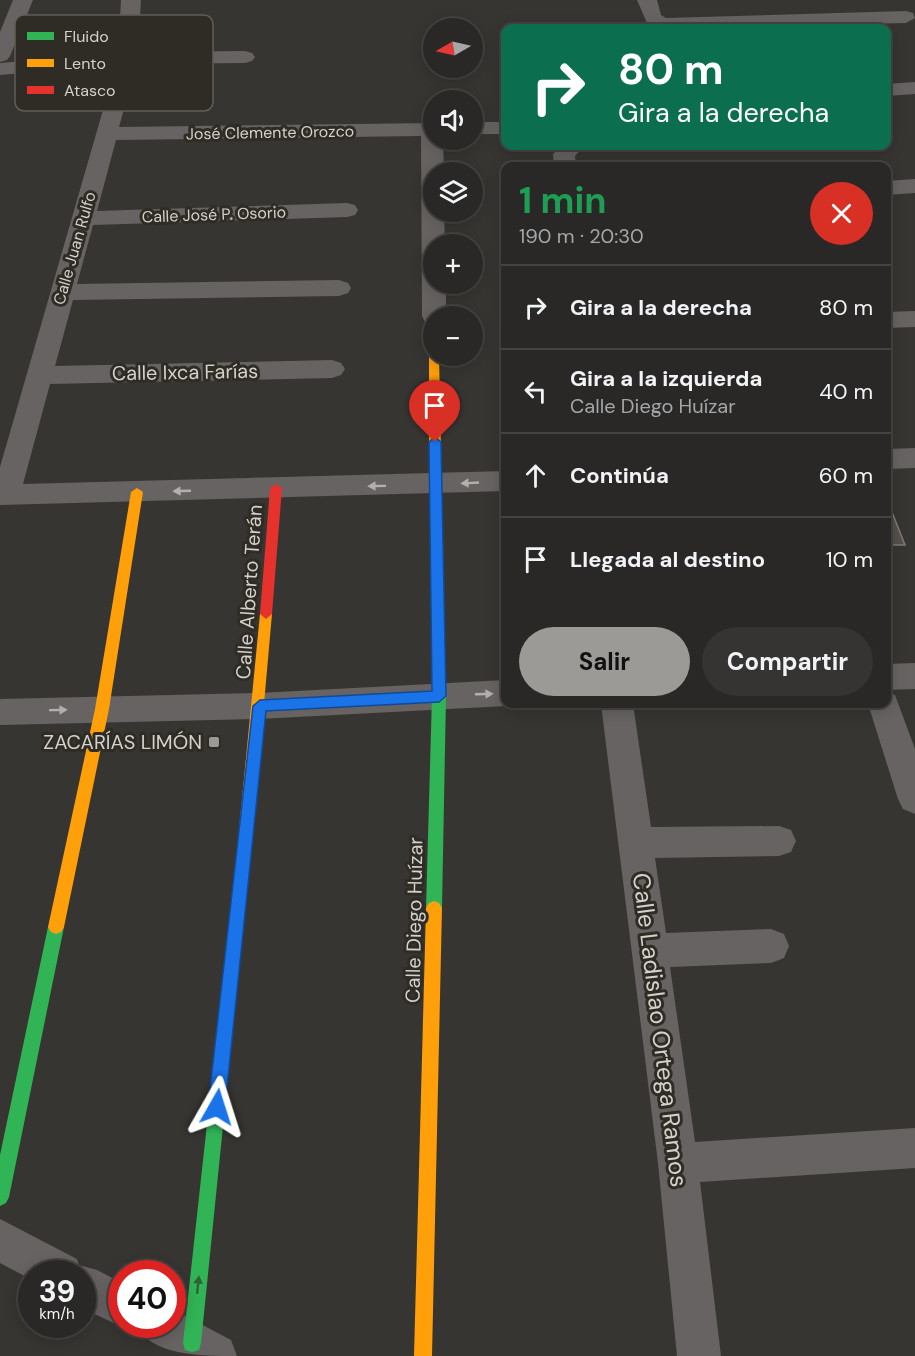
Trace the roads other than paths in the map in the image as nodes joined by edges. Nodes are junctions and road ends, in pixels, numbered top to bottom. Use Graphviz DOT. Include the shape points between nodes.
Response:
graph roads {
  1 [pos="24,0"];
  2 [pos="131,0"];
  3 [pos="647,0"];
  4 [pos="902,8"];
  5 [pos="19,15"];
  6 [pos="130,15"];
  7 [pos="15,29"];
  8 [pos="915,34"];
  9 [pos="213,57"];
  10 [pos="245,57"];
  11 [pos="2,71"];
  12 [pos="915,88"];
  13 [pos="891,90"];
  14 [pos="113,111"];
  15 [pos="501,128"];
  16 [pos="423,129"];
  17 [pos="483,129"];
  18 [pos="106,134"];
  19 [pos="433,150"];
  20 [pos="915,186"];
  21 [pos="891,188"];
  22 [pos="347,210"];
  23 [pos="82,218"];
  24 [pos="339,288"];
  25 [pos="61,292"];
  26 [pos="434,306"];
  27 [pos="915,319"];
  28 [pos="891,320"];
  29 [pos="434,366"];
  30 [pos="332,369"];
  31 [pos="38,375"];
  32 [pos="915,458"];
  33 [pos="891,459"];
  34 [pos="501,481"];
  35 [pos="435,485"];
  36 [pos="276,488"];
  37 [pos="137,492"];
  38 [pos="3,495"];
  39 [pos="915,676"];
  40 [pos="891,677"];
  41 [pos="501,693"];
  42 [pos="439,696"];
  43 [pos="260,706"];
  44 [pos="618,708"];
  45 [pos="885,708"];
  46 [pos="102,710"];
  47 [pos="0,712"];
  48 [pos="915,799"];
  49 [pos="779,841"];
  50 [pos="636,843"];
  51 [pos="771,946"];
  52 [pos="650,951"];
  53 [pos="915,1148"];
  54 [pos="678,1163"];
  55 [pos="0,1197"];
  56 [pos="0,1240"];
  57 [pos="36,1260"];
  58 [pos="188,1341"];
  59 [pos="423,1356"];
  60 [pos="699,1356"];
  1 -- 5 [label="street"];
  2 -- 6 [label="street, Calle Juan Rulfo"];
  3 -- 4 [label="street" via="650,16 665,24"];
  4 -- 8 [label="street"];
  7 -- 11 [label="street"];
  9 -- 10 [label="street"];
  12 -- 13 [label="street"];
  14 -- 18 [label="street, Calle Juan Rulfo"];
  15 -- 17 [label="street"];
  16 -- 18 [label="street, José Clemente Orozco"];
  18 -- 23 [label="street, Calle Juan Rulfo"];
  19 -- 26 [label="street"];
  20 -- 21 [label="street"];
  22 -- 23 [label="street, Calle José P. Osorio"];
  23 -- 25 [label="street, Calle Juan Rulfo"];
  24 -- 25 [label="street"];
  25 -- 31 [label="street, Calle Juan Rulfo"];
  27 -- 28 [label="street"];
  29 -- 35 [label="street, Calle Diego Huízar"];
  30 -- 31 [label="street, Calle Ixca Farías"];
  31 -- 38 [label="street, Calle Juan Rulfo"];
  32 -- 33 [label="street"];
  34 -- 35 [label="street, one-way"];
  35 -- 36 [label="street, one-way"];
  35 -- 42 [label="street, Calle Diego Huízar"];
  36 -- 37 [label="street, one-way"];
  36 -- 43 [label="street, Calle Alberto Terán"];
  37 -- 38 [label="street"];
  37 -- 46 [label="street"];
  39 -- 40 [label="street"];
  42 -- 41 [label="street, one-way"];
  42 -- 43 [label="street"];
  42 -- 59 [label="street, Calle Diego Huízar"];
  43 -- 46 [label="street"];
  58 -- 43 [label="street, Calle Alberto Terán, one-way"];
  44 -- 50 [label="street, Calle Ladislao Ortega Ramos"];
  45 -- 48 [label="street"];
  47 -- 46 [label="street, one-way"];
  46 -- 55 [label="street"];
  49 -- 50 [label="street"];
  50 -- 52 [label="street, Calle Ladislao Ortega Ramos"];
  51 -- 52 [label="street"];
  52 -- 54 [label="street, Calle Ladislao Ortega Ramos"];
  53 -- 54 [label="street"];
  54 -- 60 [label="street, Calle Ladislao Ortega Ramos"];
  56 -- 57 [label="street"];
}
